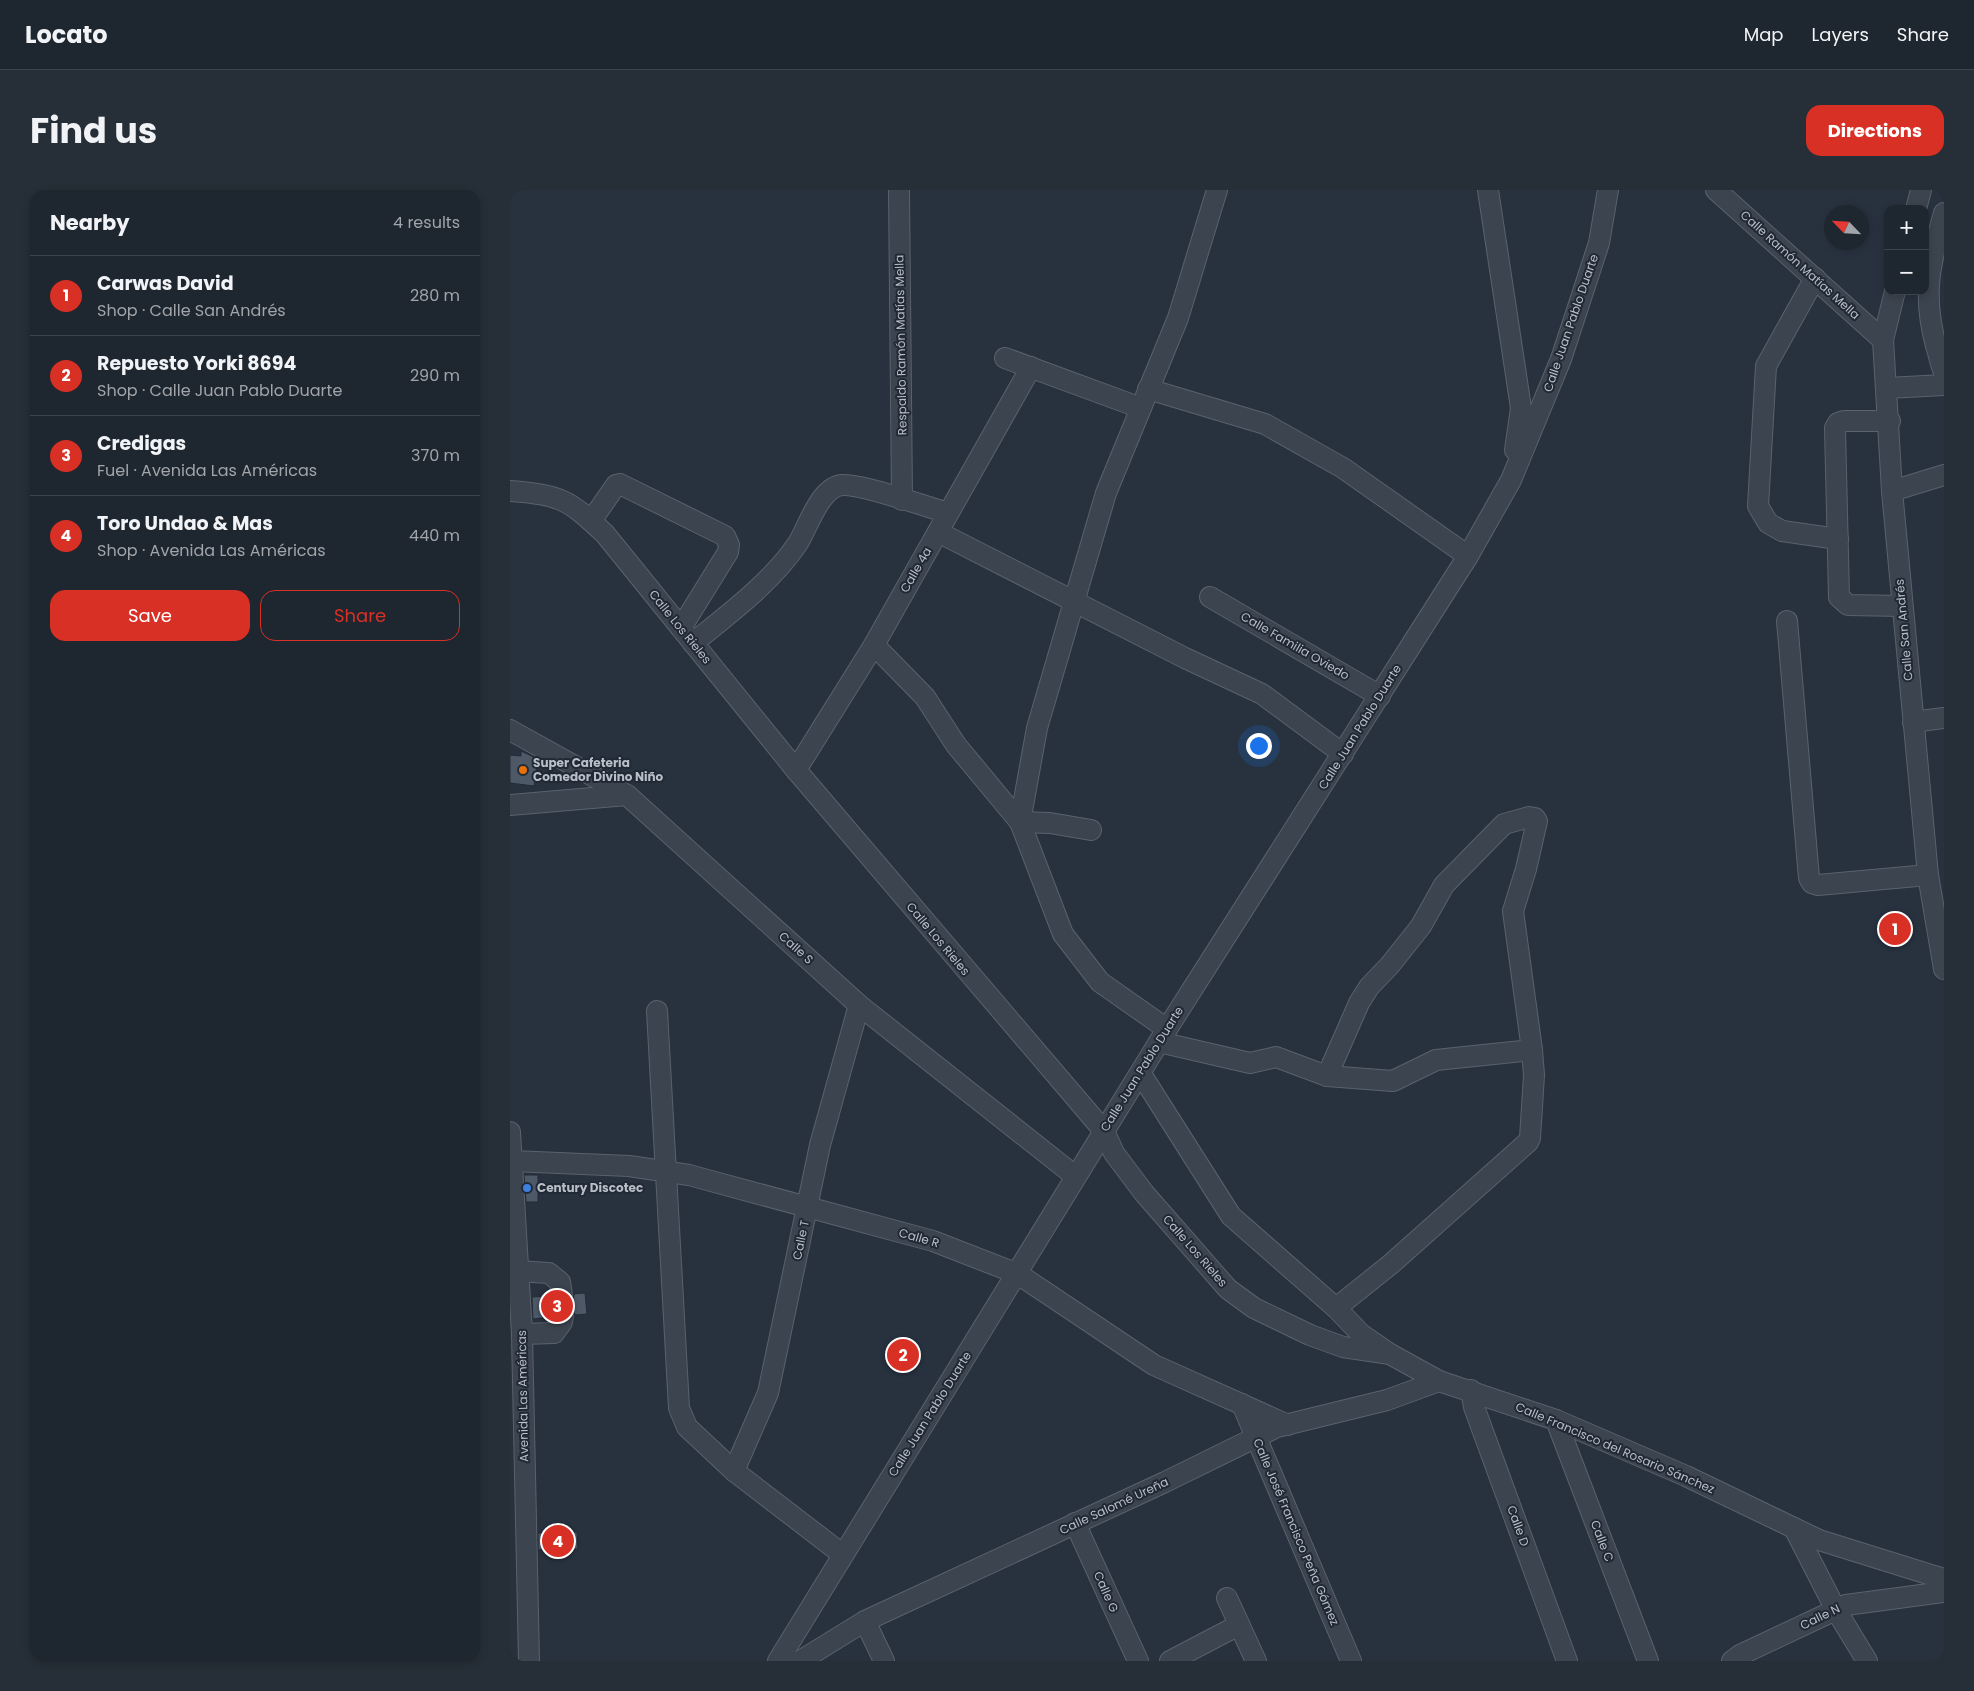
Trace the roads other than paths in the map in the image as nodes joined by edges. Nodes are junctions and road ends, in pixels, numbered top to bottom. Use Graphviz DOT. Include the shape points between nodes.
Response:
graph roads {
  1 [pos="899,190"];
  2 [pos="1217,190"];
  3 [pos="1488,190"];
  4 [pos="1608,190"];
  5 [pos="1716,190"];
  6 [pos="1921,190"];
  7 [pos="1917,205"];
  8 [pos="1944,213"];
  9 [pos="1815,278"];
  10 [pos="1894,295"];
  11 [pos="1883,340"];
  12 [pos="1005,358"];
  13 [pos="1031,367"];
  14 [pos="1944,372"];
  15 [pos="1944,385"];
  16 [pos="1887,388"];
  17 [pos="1148,389"];
  18 [pos="1141,408"];
  19 [pos="1890,421"];
  20 [pos="1944,475"];
  21 [pos="1511,480"];
  22 [pos="510,491"];
  23 [pos="1892,491"];
  24 [pos="902,500"];
  25 [pos="948,513"];
  26 [pos="591,521"];
  27 [pos="938,532"];
  28 [pos="1838,539"];
  29 [pos="1468,556"];
  30 [pos="1210,597"];
  31 [pos="1074,600"];
  32 [pos="1902,606"];
  33 [pos="1786,621"];
  34 [pos="687,635"];
  35 [pos="874,645"];
  36 [pos="1380,696"];
  37 [pos="1944,718"];
  38 [pos="1913,722"];
  39 [pos="510,730"];
  40 [pos="1343,754"];
  41 [pos="796,770"];
  42 [pos="627,795"];
  43 [pos="510,804"];
  44 [pos="1020,822"];
  45 [pos="1092,830"];
  46 [pos="1928,875"];
  47 [pos="1944,969"];
  48 [pos="859,1005"];
  49 [pos="657,1011"];
  50 [pos="1163,1035"];
  51 [pos="1532,1050"];
  52 [pos="1141,1074"];
  53 [pos="1327,1076"];
  54 [pos="1104,1131"];
  55 [pos="510,1132"];
  56 [pos="512,1161"];
  57 [pos="668,1172"];
  58 [pos="1075,1176"];
  59 [pos="808,1208"];
  60 [pos="517,1271"];
  61 [pos="1018,1274"];
  62 [pos="562,1295"];
  63 [pos="1336,1308"];
  64 [pos="563,1316"];
  65 [pos="522,1334"];
  66 [pos="1390,1354"];
  67 [pos="1439,1381"];
  68 [pos="1471,1390"];
  69 [pos="1242,1404"];
  70 [pos="1556,1420"];
  71 [pos="1288,1424"];
  72 [pos="1256,1438"];
  73 [pos="734,1471"];
  74 [pos="1075,1523"];
  75 [pos="1794,1528"];
  76 [pos="842,1554"];
  77 [pos="1944,1578"];
  78 [pos="1944,1592"];
  79 [pos="1227,1598"];
  80 [pos="1836,1610"];
  81 [pos="865,1621"];
  82 [pos="1239,1625"];
  83 [pos="530,1661"];
  84 [pos="778,1661"];
  85 [pos="800,1661"];
  86 [pos="884,1661"];
  87 [pos="1138,1661"];
  88 [pos="1170,1661"];
  89 [pos="1256,1661"];
  90 [pos="1351,1661"];
  91 [pos="1567,1661"];
  92 [pos="1648,1661"];
  93 [pos="1732,1661"];
  94 [pos="1867,1661"];
  1 -- 24 [label="street, Respaldo Ramón Matías Mella"];
  2 -- 17 [label="street" via="1178,318"];
  3 -- 21 [label="street, Calle Juan Pablo Duarte" via="1521,408"];
  4 -- 21 [label="street, Calle Juan Pablo Duarte" via="1599,243 1561,359"];
  5 -- 9 [label="street, Calle Ramón Matías Mella"];
  6 -- 7 [label="street"];
  8 -- 14 [label="street" via="1927,286 1930,324"];
  9 -- 11 [label="street, Calle Ramón Matías Mella"];
  9 -- 28 [label="street" via="1766,366 1758,506 1768,523 1782,532"];
  10 -- 11 [label="street, Calle San Andrés"];
  11 -- 16 [label="street, Calle San Andrés"];
  12 -- 13 [label="street"];
  13 -- 18 [label="street"];
  13 -- 25 [label="street, Calle 4a"];
  15 -- 16 [label="street"];
  16 -- 19 [label="street, Calle San Andrés"];
  17 -- 18 [label="street"];
  17 -- 29 [label="street" via="1266,424 1344,468"];
  18 -- 31 [label="street" via="1106,493"];
  19 -- 23 [label="street, Calle San Andrés"];
  19 -- 28 [label="street" via="1844,421 1835,428"];
  20 -- 23 [label="street"];
  21 -- 29 [label="street, Calle Juan Pablo Duarte"];
  22 -- 26 [label="street, Calle Los Rieles" via="565,500"];
  23 -- 32 [label="street, Calle San Andrés"];
  24 -- 25 [label="street"];
  24 -- 34 [label="street" via="843,485 834,487 822,500 797,545 769,577"];
  25 -- 27 [label="street, Calle 4a"];
  26 -- 34 [label="street, Calle Los Rieles"];
  26 -- 34 [label="street" via="616,485 620,484 725,536 728,552"];
  27 -- 31 [label="street"];
  27 -- 35 [label="street, Calle 4a"];
  28 -- 32 [label="street" via="1839,597 1842,602"];
  29 -- 36 [label="street, Calle Juan Pablo Duarte"];
  30 -- 36 [label="street, Calle Familia Oviedo"];
  31 -- 40 [label="street" via="1262,694"];
  31 -- 44 [label="street" via="1037,728"];
  32 -- 38 [label="street, Calle San Andrés"];
  33 -- 46 [label="street" via="1809,878 1818,885"];
  34 -- 41 [label="street, Calle Los Rieles"];
  35 -- 41 [label="street, Calle 4a"];
  35 -- 44 [label="street" via="925,698 956,745"];
  36 -- 40 [label="street, Calle Juan Pablo Duarte"];
  37 -- 38 [label="street"];
  38 -- 46 [label="street, Calle San Andrés"];
  39 -- 42 [label="street, Calle S"];
  40 -- 50 [label="street, Calle Juan Pablo Duarte"];
  41 -- 54 [label="street, Calle Los Rieles"];
  42 -- 43 [label="street"];
  42 -- 48 [label="street, Calle S"];
  44 -- 45 [label="street"];
  44 -- 50 [label="street" via="1063,934 1100,982"];
  46 -- 47 [label="street, Calle San Andrés"];
  48 -- 58 [label="street, Calle S"];
  48 -- 59 [label="street, Calle T" via="820,1145"];
  49 -- 57 [label="street"];
  50 -- 52 [label="street, Calle Juan Pablo Duarte"];
  50 -- 53 [label="street" via="1250,1063 1276,1056"];
  51 -- 53 [label="street" via="1436,1060 1393,1081"];
  51 -- 53 [label="street" via="1513,911 1537,821 1529,817 1504,824 1444,885 1408,944 1369,987 1359,1003"];
  51 -- 63 [label="street" via="1534,1075 1528,1142 1391,1264"];
  52 -- 54 [label="street, Calle Juan Pablo Duarte"];
  52 -- 63 [label="street, Calle Francisco del Rosario Sánchez" via="1231,1216"];
  54 -- 58 [label="street, Calle Juan Pablo Duarte"];
  54 -- 66 [label="street, Calle Los Rieles" via="1114,1153 1144,1193 1228,1289 1254,1308 1310,1335 1343,1347"];
  55 -- 56 [label="street, Avenida Las Américas"];
  56 -- 57 [label="street, Calle R" via="630,1166"];
  56 -- 60 [label="street, Avenida Las Américas"];
  57 -- 59 [label="street, Calle R"];
  57 -- 73 [label="street" via="679,1408 687,1427"];
  58 -- 61 [label="street, Calle Juan Pablo Duarte"];
  59 -- 61 [label="street, Calle R" via="933,1241"];
  59 -- 73 [label="street, Calle T" via="768,1393"];
  60 -- 62 [label="street" via="549,1273 560,1282"];
  60 -- 65 [label="street, Avenida Las Américas"];
  61 -- 69 [label="street, Calle R" via="1154,1365"];
  61 -- 76 [label="street, Calle Juan Pablo Duarte"];
  63 -- 66 [label="street, Calle Francisco del Rosario Sánchez" via="1361,1334"];
  64 -- 65 [label="street" via="554,1333"];
  65 -- 83 [label="street, Avenida Las Américas"];
  66 -- 67 [label="street, Calle Francisco del Rosario Sánchez"];
  67 -- 68 [label="street, Calle Francisco del Rosario Sánchez"];
  67 -- 71 [label="street, Calle Salomé Ureña" via="1387,1400"];
  68 -- 70 [label="street, Calle Francisco del Rosario Sánchez"];
  68 -- 91 [label="street, Calle D" via="1474,1407"];
  69 -- 71 [label="street, Calle R"];
  69 -- 72 [label="street, Calle José Francisco Peña Gómez"];
  70 -- 75 [label="street, Calle Francisco del Rosario Sánchez" via="1686,1476"];
  70 -- 92 [label="street, Calle C"];
  71 -- 72 [label="street, Calle Salomé Ureña"];
  72 -- 74 [label="street, Calle Salomé Ureña"];
  72 -- 90 [label="street, Calle José Francisco Peña Gómez"];
  73 -- 76 [label="street"];
  74 -- 81 [label="street, Calle Salomé Ureña"];
  74 -- 87 [label="street, Calle G"];
  75 -- 77 [label="street, Calle Francisco del Rosario Sánchez" via="1819,1540"];
  75 -- 80 [label="street"];
  76 -- 84 [label="street, Calle Juan Pablo Duarte"];
  78 -- 80 [label="street, Calle N" via="1846,1605"];
  79 -- 82 [label="street"];
  80 -- 93 [label="street, Calle N"];
  80 -- 94 [label="street"];
  81 -- 85 [label="street, Calle Salomé Ureña"];
  81 -- 86 [label="street"];
  82 -- 88 [label="street"];
  82 -- 89 [label="street"];
}
